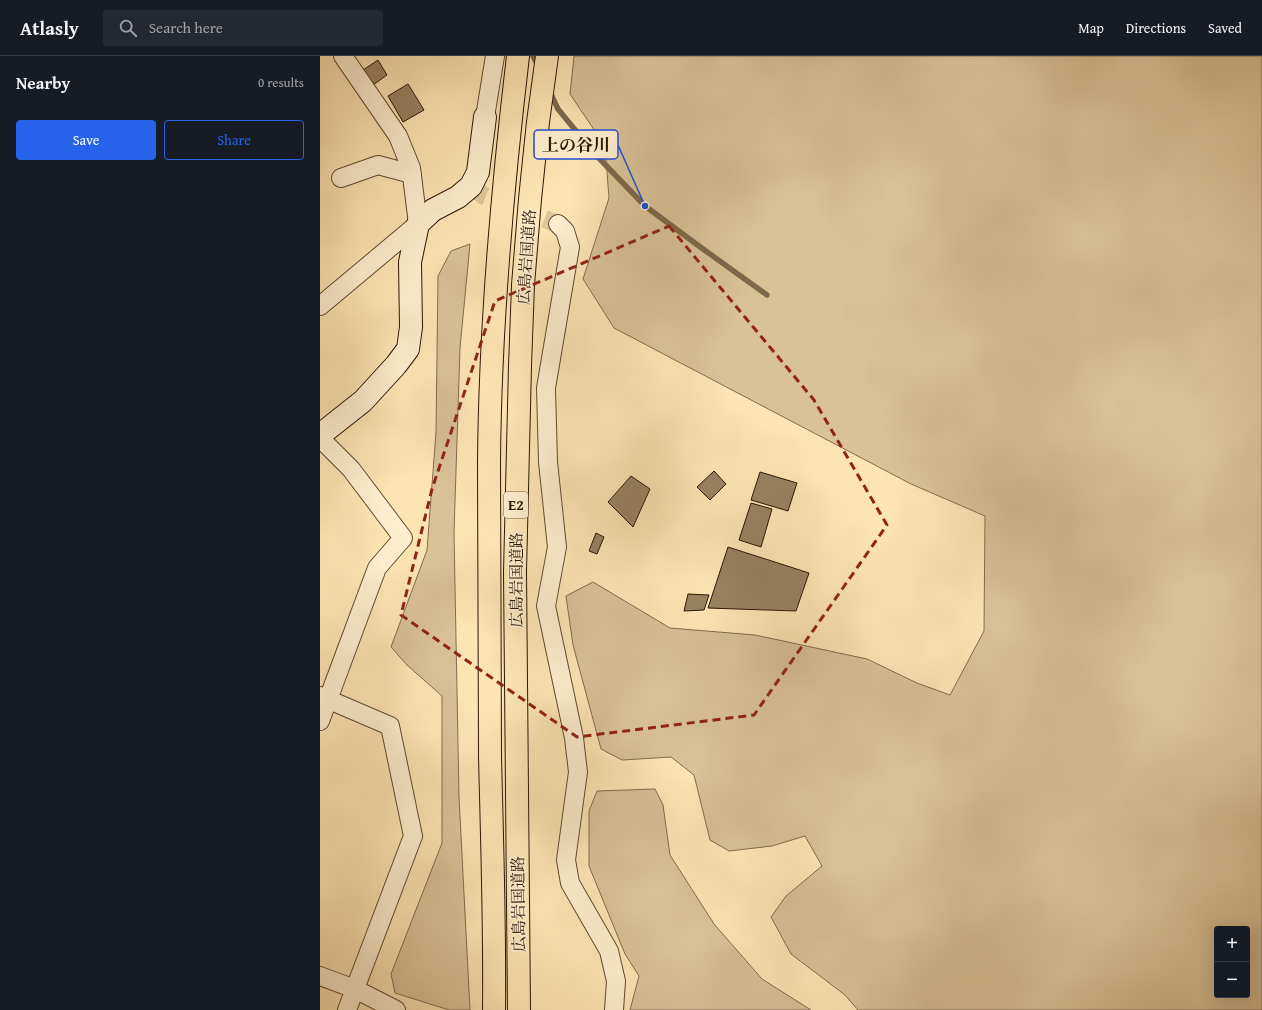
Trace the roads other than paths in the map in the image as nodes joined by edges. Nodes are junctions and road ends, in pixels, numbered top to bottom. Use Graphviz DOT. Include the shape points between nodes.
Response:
graph roads {
  1 [pos="343,56"];
  2 [pos="495,56"];
  3 [pos="518,56"];
  4 [pos="547,56"];
  5 [pos="485,117"];
  6 [pos="412,174"];
  7 [pos="341,178"];
  8 [pos="418,224"];
  9 [pos="558,224"];
  10 [pos="320,306"];
  11 [pos="320,437"];
  12 [pos="324,698"];
  13 [pos="320,721"];
  14 [pos="320,976"];
  15 [pos="355,989"];
  16 [pos="347,1010"];
  17 [pos="396,1010"];
  18 [pos="494,1010"];
  19 [pos="519,1010"];
  20 [pos="614,1010"];
  1 -- 6 [label="street" via="398,136"];
  2 -- 5 [label="street"];
  3 -- 18 [label="highway, 広島岩国道路 / E2" via="502,195 491,378 490,756"];
  4 -- 19 [label="highway, 広島岩国道路 / E2" via="530,199 520,366 515,572"];
  5 -- 8 [label="street" via="478,172 471,186 458,197 433,210"];
  6 -- 7 [label="street" via="378,165"];
  6 -- 8 [label="street"];
  8 -- 10 [label="street"];
  8 -- 11 [label="street" via="410,262 411,327 408,349 362,401"];
  9 -- 20 [label="street" via="565,231 570,247 546,388 548,462 557,547 546,606 574,738 578,772 566,860 570,883 609,951 616,981"];
  11 -- 12 [label="street" via="352,470 403,538 377,568"];
  12 -- 13 [label="street"];
  12 -- 15 [label="street" via="390,726 413,836"];
  14 -- 15 [label="street"];
  15 -- 16 [label="street"];
  15 -- 17 [label="street"];
}
